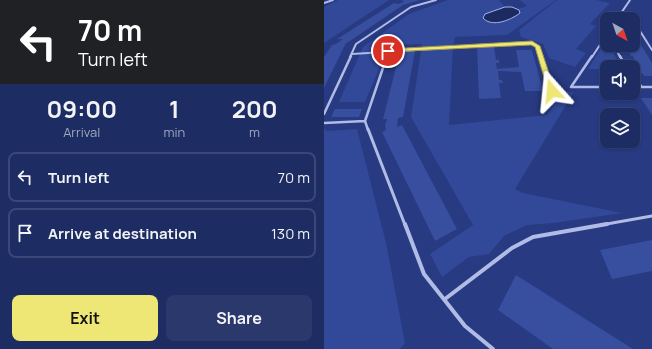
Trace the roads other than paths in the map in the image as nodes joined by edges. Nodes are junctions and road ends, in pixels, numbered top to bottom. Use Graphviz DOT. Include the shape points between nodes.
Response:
graph roads {
  1 [pos="334,0"];
  2 [pos="436,0"];
  3 [pos="630,0"];
  4 [pos="324,3"];
  5 [pos="622,12"];
  6 [pos="640,30"];
  7 [pos="600,45"];
  8 [pos="652,50"];
  9 [pos="388,51"];
  10 [pos="352,54"];
  11 [pos="600,87"];
  12 [pos="642,87"];
  13 [pos="652,87"];
  14 [pos="552,91"];
  15 [pos="324,114"];
  16 [pos="365,121"];
  17 [pos="324,123"];
  18 [pos="652,216"];
  19 [pos="445,299"];
  20 [pos="493,349"];
  1 -- 4 [label="lane"];
  2 -- 10 [label="lane" via="411,7 356,44"];
  3 -- 5 [label="lane"];
  6 -- 8 [label="lane"];
  7 -- 11 [label="lane" via="572,87"];
  9 -- 10 [label="lane"];
  9 -- 14 [label="lane" via="532,43 537,46"];
  9 -- 16 [label="lane"];
  10 -- 15 [label="lane"];
  12 -- 13 [label="lane"];
  16 -- 17 [label="lane"];
  16 -- 19 [label="lane" via="424,274"];
  18 -- 19 [label="lane" via="533,237 512,248"];
  19 -- 20 [label="lane" via="465,326"];
}
